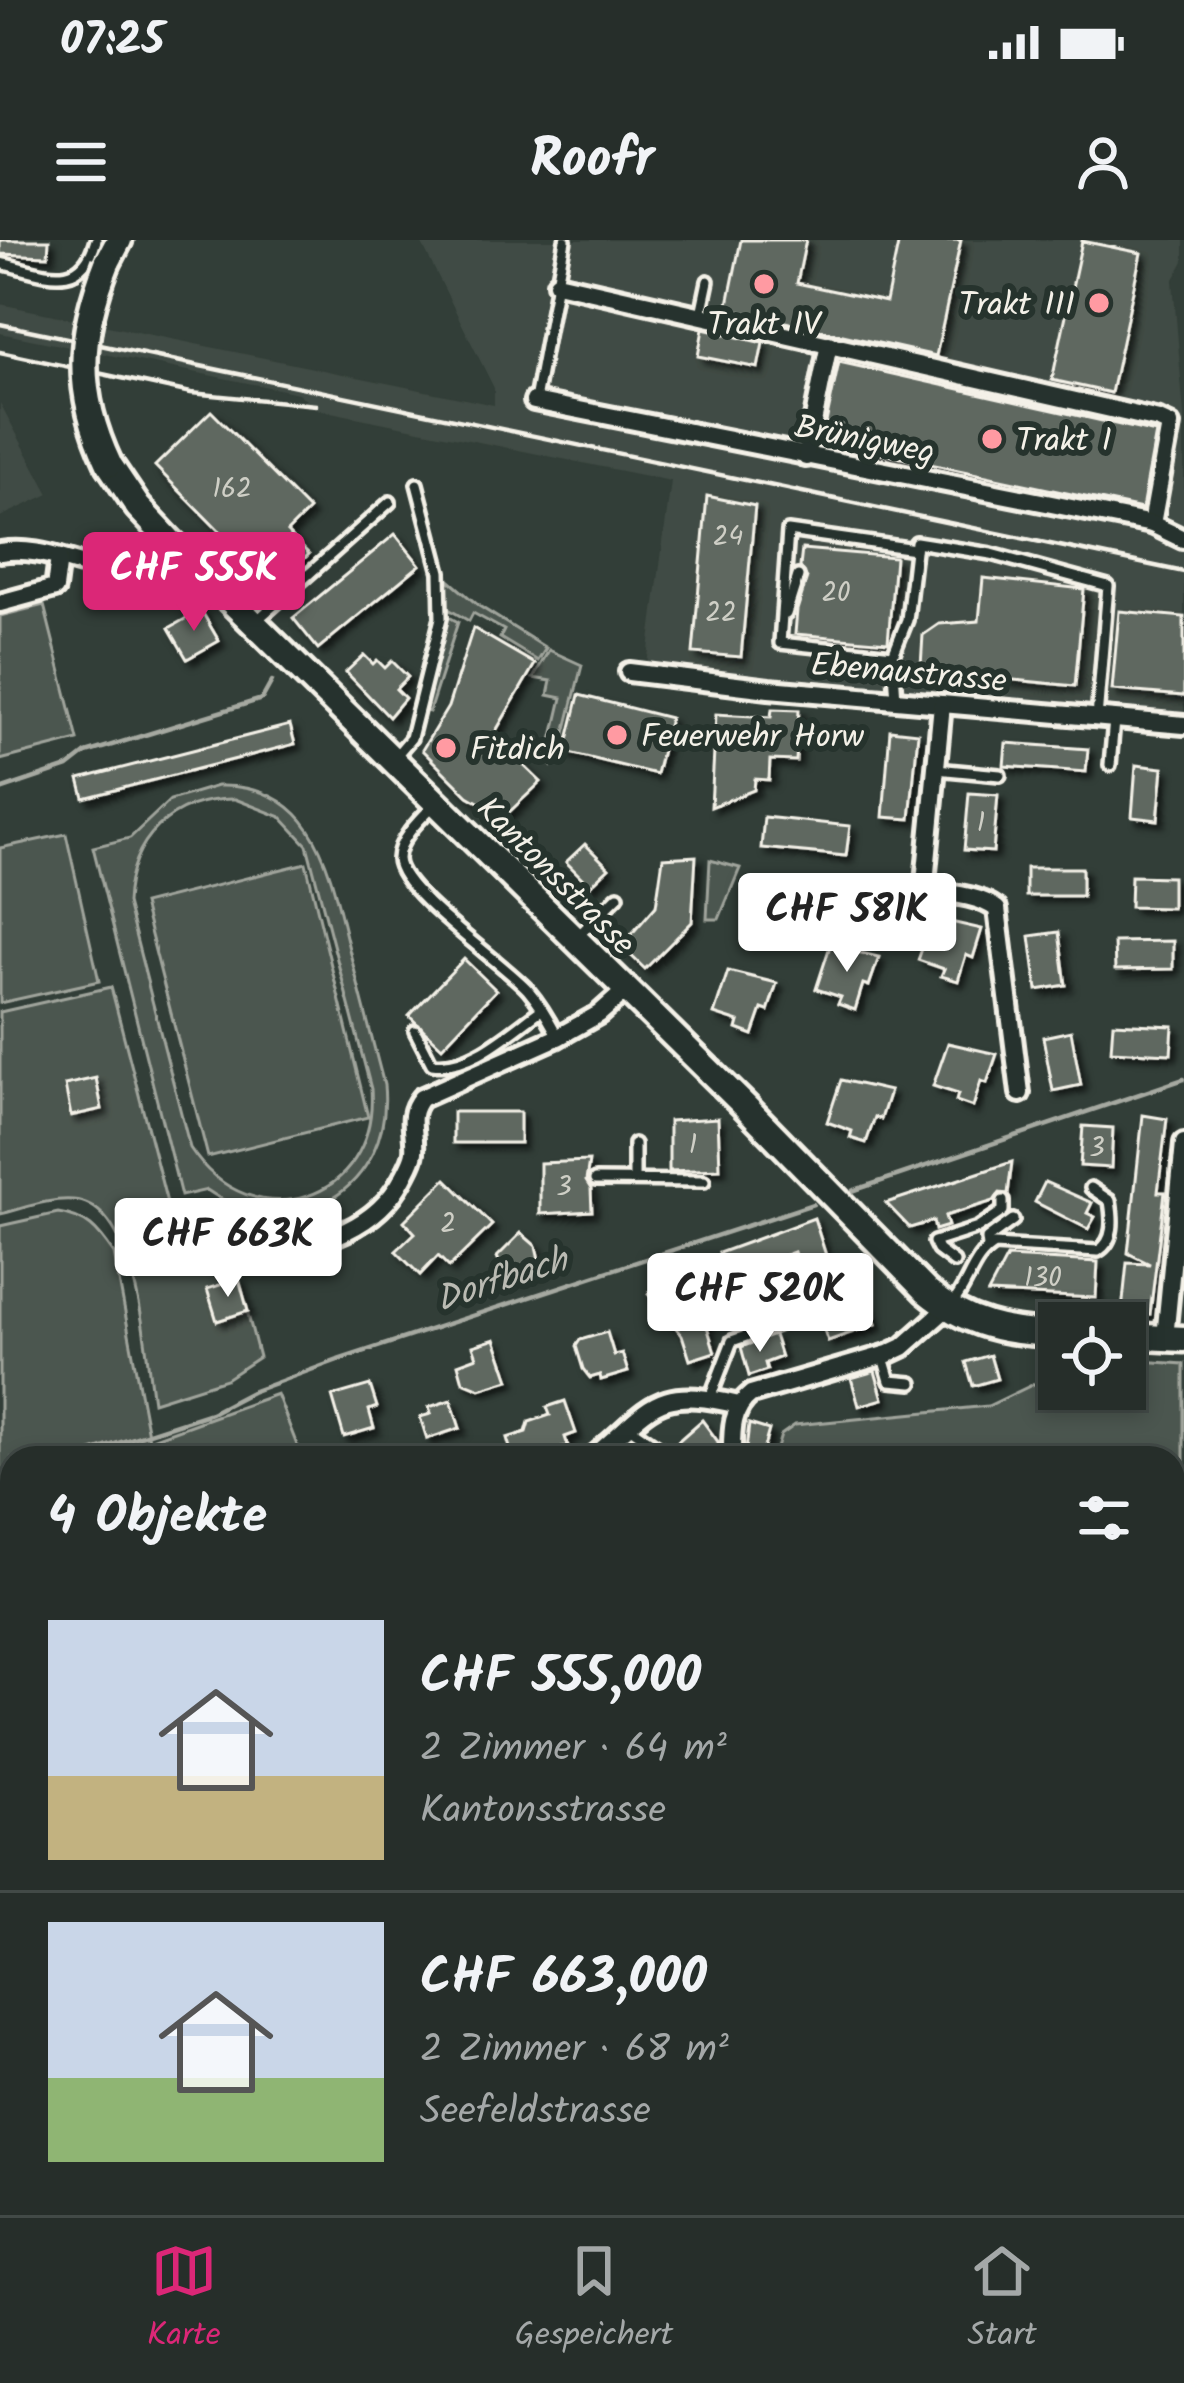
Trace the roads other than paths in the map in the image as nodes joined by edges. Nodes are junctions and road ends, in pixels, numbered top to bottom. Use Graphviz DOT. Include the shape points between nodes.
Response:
graph roads {
  1 [pos="96,240"];
  2 [pos="119,240"];
  3 [pos="565,240"];
  4 [pos="0,263"];
  5 [pos="708,281"];
  6 [pos="557,283"];
  7 [pos="701,314"];
  8 [pos="829,344"];
  9 [pos="534,401"];
  10 [pos="806,457"];
  11 [pos="417,484"];
  12 [pos="390,502"];
  13 [pos="1152,524"];
  14 [pos="1183,539"];
  15 [pos="169,540"];
  16 [pos="915,549"];
  17 [pos="0,552"];
  18 [pos="58,558"];
  19 [pos="798,576"];
  20 [pos="0,603"];
  21 [pos="255,622"];
  22 [pos="781,625"];
  23 [pos="893,656"];
  24 [pos="629,672"];
  25 [pos="896,700"];
  26 [pos="942,704"];
  27 [pos="1106,719"];
  28 [pos="1184,725"];
  29 [pos="393,759"];
  30 [pos="1111,765"];
  31 [pos="936,769"];
  32 [pos="1000,775"];
  33 [pos="436,802"];
  34 [pos="924,893"];
  35 [pos="618,896"];
  36 [pos="820,901"];
  37 [pos="575,939"];
  38 [pos="626,990"];
  39 [pos="541,1010"];
  40 [pos="415,1031"];
  41 [pos="558,1037"];
  42 [pos="1020,1093"];
  43 [pos="634,1144"];
  44 [pos="1184,1147"];
  45 [pos="596,1180"];
  46 [pos="634,1180"];
  47 [pos="704,1181"];
  48 [pos="1091,1188"];
  49 [pos="1003,1201"];
  50 [pos="1012,1220"];
  51 [pos="977,1228"];
  52 [pos="987,1243"];
  53 [pos="249,1258"];
  54 [pos="955,1262"];
  55 [pos="775,1271"];
  56 [pos="848,1299"];
  57 [pos="947,1309"];
  58 [pos="792,1319"];
  59 [pos="1038,1332"];
  60 [pos="1174,1338"];
  61 [pos="883,1356"];
  62 [pos="912,1383"];
  63 [pos="710,1399"];
  64 [pos="739,1405"];
  65 [pos="629,1427"];
  66 [pos="606,1446"];
  67 [pos="657,1446"];
  68 [pos="732,1446"];
  1 -- 4 [label="lane" via="74,275"];
  2 -- 15 [label="main road, Kantonsstrasse, bridge" via="89,315 83,365 92,427 138,507"];
  3 -- 6 [label="lane"];
  5 -- 7 [label="lane"];
  6 -- 7 [label="street"];
  6 -- 9 [label="lane"];
  7 -- 8 [label="street"];
  8 -- 10 [label="street"];
  8 -- 13 [label="street" via="1170,425"];
  9 -- 10 [label="street, Brünigweg"];
  10 -- 13 [label="street, Brünigweg"];
  11 -- 29 [label="lane" via="440,572 441,618 411,738"];
  12 -- 21 [label="lane"];
  13 -- 14 [label="street, Brünigweg"];
  15 -- 18 [label="street" via="129,569"];
  15 -- 21 [label="main road, Kantonsstrasse"];
  16 -- 22 [label="lane" via="788,531"];
  16 -- 23 [label="lane" via="908,620"];
  16 -- 27 [label="lane" via="916,542 991,554 1108,586"];
  17 -- 18 [label="street"];
  18 -- 20 [label="street" via="55,587"];
  19 -- 22 [label="lane"];
  21 -- 29 [label="main road, Kantonsstrasse"];
  22 -- 23 [label="lane" via="780,643"];
  23 -- 25 [label="lane"];
  24 -- 25 [label="street, Ebenaustrasse"];
  25 -- 26 [label="street, Ebenaustrasse"];
  26 -- 27 [label="street, Ebenaustrasse"];
  26 -- 31 [label="street"];
  27 -- 28 [label="street, Ebenaustrasse"];
  27 -- 30 [label="lane"];
  29 -- 33 [label="main road, Kantonsstrasse"];
  31 -- 32 [label="lane"];
  31 -- 34 [label="street"];
  33 -- 37 [label="main road, Kantonsstrasse"];
  33 -- 39 [label="lane" via="406,837 400,867"];
  34 -- 36 [label="street"];
  34 -- 42 [label="street" via="997,909"];
  35 -- 37 [label="lane"];
  37 -- 38 [label="main road, Kantonsstrasse"];
  38 -- 41 [label="street"];
  38 -- 57 [label="main road, Kantonsstrasse"];
  39 -- 40 [label="lane" via="445,1066 432,1064"];
  39 -- 41 [label="lane"];
  41 -- 53 [label="street" via="422,1098 412,1117 415,1156 368,1221"];
  43 -- 46 [label="lane"];
  44 -- 60 [label="street"];
  45 -- 46 [label="lane"];
  46 -- 47 [label="lane"];
  48 -- 52 [label="lane" via="1110,1201 1106,1247"];
  49 -- 51 [label="lane" via="1003,1211"];
  50 -- 52 [label="lane"];
  51 -- 52 [label="lane"];
  51 -- 54 [label="lane" via="934,1242"];
  52 -- 57 [label="lane"];
  55 -- 58 [label="lane"];
  56 -- 58 [label="lane"];
  57 -- 59 [label="main road, Kantonsstrasse" via="975,1323"];
  57 -- 61 [label="street"];
  58 -- 63 [label="lane" via="732,1341"];
  61 -- 62 [label="lane" via="890,1382"];
  61 -- 64 [label="street" via="764,1389"];
  63 -- 64 [label="street"];
  63 -- 65 [label="street" via="670,1397"];
  64 -- 68 [label="street"];
  65 -- 66 [label="street"];
  65 -- 67 [label="lane"];
}
